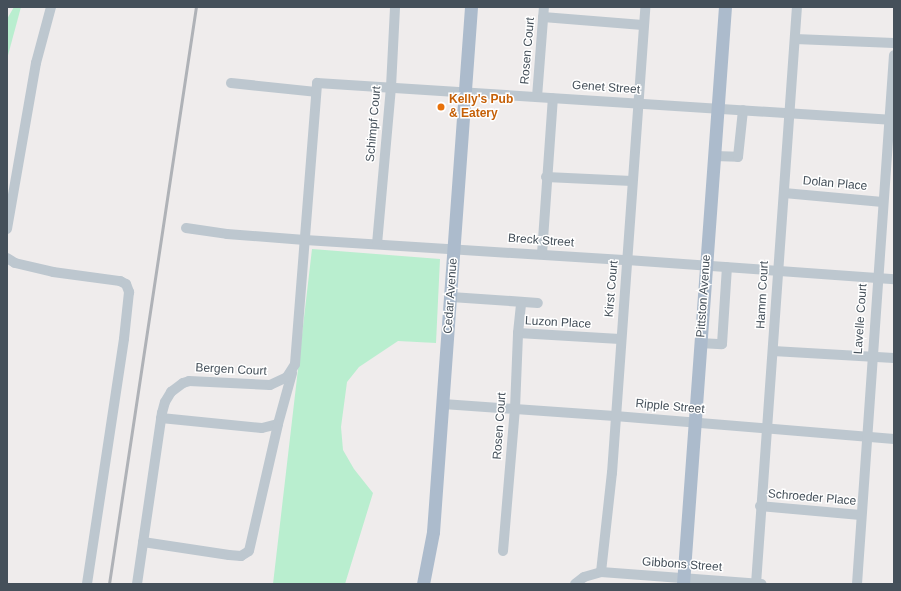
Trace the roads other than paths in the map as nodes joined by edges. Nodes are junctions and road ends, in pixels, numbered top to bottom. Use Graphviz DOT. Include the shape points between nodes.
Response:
graph roads {
  1 [pos="51,7"];
  2 [pos="396,7"];
  3 [pos="471,7"];
  4 [pos="544,7"];
  5 [pos="645,7"];
  6 [pos="725,7"];
  7 [pos="797,7"];
  8 [pos="543,18"];
  9 [pos="643,25"];
  10 [pos="795,39"];
  11 [pos="894,43"];
  12 [pos="894,55"];
  13 [pos="231,83"];
  14 [pos="317,87"];
  15 [pos="391,87"];
  16 [pos="465,92"];
  17 [pos="537,97"];
  18 [pos="553,98"];
  19 [pos="638,103"];
  20 [pos="717,108"];
  21 [pos="743,110"];
  22 [pos="789,113"];
  23 [pos="892,120"];
  24 [pos="714,156"];
  25 [pos="546,177"];
  26 [pos="632,181"];
  27 [pos="784,193"];
  28 [pos="883,202"];
  29 [pos="186,228"];
  30 [pos="7,229"];
  31 [pos="305,240"];
  32 [pos="377,244"];
  33 [pos="454,248"];
  34 [pos="542,254"];
  35 [pos="7,258"];
  36 [pos="627,260"];
  37 [pos="706,265"];
  38 [pos="727,267"];
  39 [pos="777,270"];
  40 [pos="877,278"];
  41 [pos="894,279"];
  42 [pos="450,297"];
  43 [pos="522,302"];
  44 [pos="538,303"];
  45 [pos="518,333"];
  46 [pos="620,339"];
  47 [pos="700,343"];
  48 [pos="773,351"];
  49 [pos="872,357"];
  50 [pos="894,358"];
  51 [pos="292,372"];
  52 [pos="443,404"];
  53 [pos="515,409"];
  54 [pos="615,416"];
  55 [pos="161,418"];
  56 [pos="695,423"];
  57 [pos="278,424"];
  58 [pos="766,429"];
  59 [pos="866,436"];
  60 [pos="894,439"];
  61 [pos="760,506"];
  62 [pos="861,515"];
  63 [pos="143,542"];
  64 [pos="503,551"];
  65 [pos="601,572"];
  66 [pos="683,581"];
  67 [pos="728,583"];
  68 [pos="86,584"];
  69 [pos="137,584"];
  70 [pos="422,584"];
  71 [pos="575,584"];
  72 [pos="756,584"];
  73 [pos="762,584"];
  74 [pos="857,584"];
  1 -- 30 [label="street" via="36,63"];
  2 -- 15 [label="street, Schimpf Court"];
  3 -- 16 [label="main road, Cedar Avenue"];
  4 -- 8 [label="street, Rosen Court"];
  5 -- 9 [label="street, Kirst Court"];
  6 -- 20 [label="main road, Pittston Avenue"];
  7 -- 10 [label="street, Hamm Court"];
  8 -- 9 [label="street"];
  8 -- 17 [label="street, Rosen Court"];
  9 -- 19 [label="street, Kirst Court"];
  10 -- 11 [label="street"];
  10 -- 22 [label="street, Hamm Court"];
  12 -- 23 [label="street, Lavelle Court"];
  13 -- 14 [label="street, Genet Street"];
  14 -- 15 [label="street, Genet Street"];
  14 -- 31 [label="street"];
  15 -- 16 [label="street, Genet Street"];
  15 -- 32 [label="street, Schimpf Court"];
  16 -- 17 [label="street, Genet Street"];
  16 -- 33 [label="main road, Cedar Avenue"];
  17 -- 18 [label="street, Genet Street"];
  18 -- 19 [label="street, Genet Street"];
  18 -- 25 [label="street"];
  19 -- 20 [label="street, Genet Street"];
  19 -- 26 [label="street, Kirst Court"];
  20 -- 21 [label="street, Genet Street"];
  20 -- 24 [label="main road, Pittston Avenue"];
  21 -- 22 [label="street, Genet Street"];
  21 -- 24 [label="street" via="738,158"];
  22 -- 23 [label="street, Genet Street"];
  22 -- 27 [label="street, Hamm Court"];
  23 -- 28 [label="street, Lavelle Court"];
  24 -- 37 [label="main road, Pittston Avenue"];
  25 -- 26 [label="street"];
  25 -- 34 [label="street"];
  26 -- 36 [label="street, Kirst Court"];
  27 -- 28 [label="street, Dolan Place"];
  27 -- 39 [label="street, Hamm Court"];
  28 -- 40 [label="street, Lavelle Court"];
  29 -- 31 [label="street, Breck Street"];
  31 -- 32 [label="street, Breck Street"];
  31 -- 51 [label="street" via="296,356"];
  32 -- 33 [label="street, Breck Street"];
  33 -- 34 [label="street, Breck Street"];
  33 -- 42 [label="main road, Cedar Avenue"];
  34 -- 36 [label="street, Breck Street"];
  35 -- 68 [label="street" via="15,263 53,272 120,280 126,284 129,292"];
  36 -- 37 [label="street, Breck Street"];
  36 -- 46 [label="street, Kirst Court"];
  37 -- 38 [label="street, Breck Street"];
  37 -- 47 [label="main road, Pittston Avenue"];
  38 -- 39 [label="street, Breck Street"];
  38 -- 47 [label="street" via="722,344"];
  39 -- 40 [label="street, Breck Street"];
  39 -- 48 [label="street, Hamm Court"];
  40 -- 41 [label="street, Breck Street"];
  40 -- 49 [label="street, Lavelle Court"];
  42 -- 43 [label="street"];
  42 -- 52 [label="main road, Cedar Avenue"];
  43 -- 44 [label="street"];
  43 -- 45 [label="street, Rosen Court"];
  45 -- 46 [label="street, Luzon Place"];
  45 -- 53 [label="street, Rosen Court"];
  46 -- 54 [label="street, Kirst Court"];
  47 -- 56 [label="main road, Pittston Avenue"];
  48 -- 49 [label="street"];
  48 -- 58 [label="street, Hamm Court"];
  49 -- 50 [label="street"];
  49 -- 59 [label="street, Lavelle Court"];
  51 -- 55 [label="street, Bergen Court" via="280,382 270,385 199,380 183,383 167,397"];
  51 -- 57 [label="street"];
  52 -- 53 [label="street, Ripple Street"];
  52 -- 70 [label="main road, Cedar Avenue" via="432,537"];
  53 -- 54 [label="street, Ripple Street"];
  53 -- 64 [label="street, Rosen Court"];
  54 -- 56 [label="street, Ripple Street"];
  54 -- 65 [label="street, Kirst Court" via="612,473"];
  55 -- 57 [label="street" via="262,428"];
  55 -- 63 [label="street, Bergen Court"];
  56 -- 58 [label="street, Ripple Street"];
  56 -- 66 [label="main road, Pittston Avenue"];
  57 -- 63 [label="street" via="249,551 241,556 229,555"];
  58 -- 59 [label="street, Ripple Street"];
  58 -- 61 [label="street, Hamm Court"];
  59 -- 60 [label="street, Ripple Street"];
  59 -- 62 [label="street, Lavelle Court"];
  61 -- 62 [label="street, Schroeder Place"];
  61 -- 72 [label="street, Hamm Court"];
  62 -- 74 [label="street, Lavelle Court"];
  63 -- 69 [label="street, Bergen Court"];
  65 -- 66 [label="street, Gibbons Street"];
  65 -- 71 [label="street" via="584,576"];
  66 -- 67 [label="street, Gibbons Street"];
  67 -- 72 [label="street, Gibbons Street"];
  72 -- 73 [label="street, Gibbons Street"];
}
